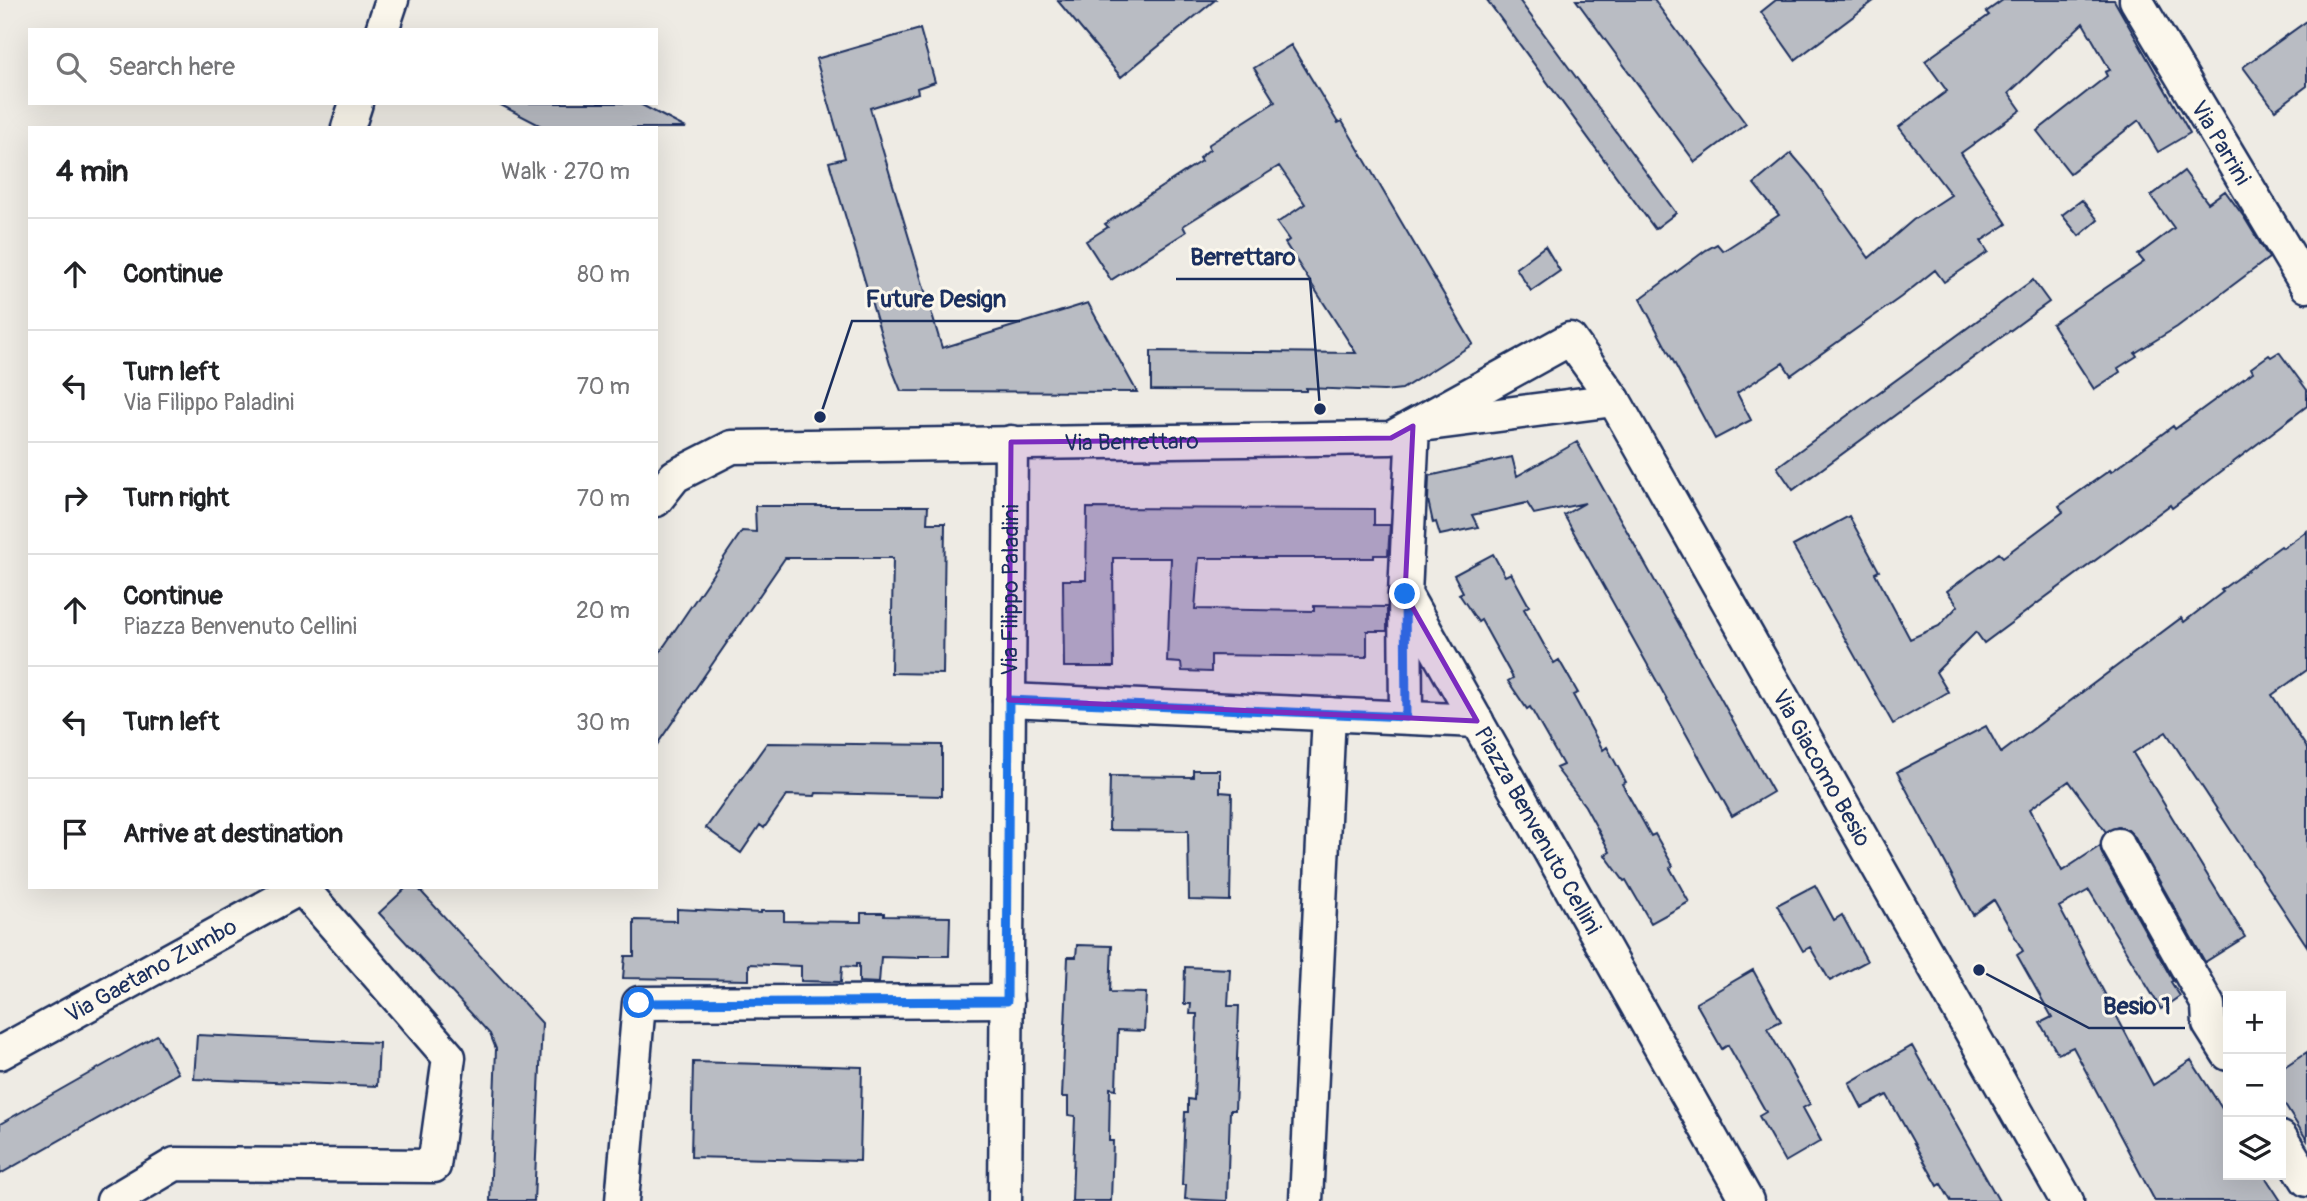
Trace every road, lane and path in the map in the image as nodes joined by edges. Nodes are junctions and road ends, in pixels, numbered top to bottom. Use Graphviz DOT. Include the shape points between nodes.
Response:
graph roads {
  1 [pos="392,0"];
  2 [pos="2136,0"];
  3 [pos="383,28"];
  4 [pos="355,105"];
  5 [pos="349,126"];
  6 [pos="2307,286"];
  7 [pos="1570,340"];
  8 [pos="1614,400"];
  9 [pos="1413,426"];
  10 [pos="1011,442"];
  11 [pos="662,482"];
  12 [pos="1405,594"];
  13 [pos="1009,700"];
  14 [pos="1329,714"];
  15 [pos="1406,717"];
  16 [pos="1477,721"];
  17 [pos="2118,845"];
  18 [pos="298,889"];
  19 [pos="304,889"];
  20 [pos="1007,1001"];
  21 [pos="2223,1046"];
  22 [pos="0,1053"];
  23 [pos="2286,1146"];
  24 [pos="2307,1180"];
  25 [pos="113,1201"];
  26 [pos="622,1201"];
  27 [pos="1006,1201"];
  28 [pos="1306,1201"];
  29 [pos="1747,1201"];
  30 [pos="2067,1201"];
  1 -- 3 [label="street"];
  2 -- 6 [label="street, Via Parrini"];
  4 -- 5 [label="street"];
  7 -- 8 [label="street, Via Giacomo Besio"];
  7 -- 9 [label="street, Via Berrettaro"];
  8 -- 9 [label="street"];
  8 -- 30 [label="street, Via Giacomo Besio"];
  9 -- 10 [label="street, Via Berrettaro" via="1391,438"];
  9 -- 12 [label="street"];
  10 -- 11 [label="street, Via Berrettaro" via="732,447"];
  10 -- 13 [label="street, Via Filippo Paladini"];
  12 -- 15 [label="street"];
  12 -- 16 [label="street"];
  13 -- 14 [label="street, Piazza Benvenuto Cellini"];
  13 -- 20 [label="street, Via Filippo Paladini"];
  14 -- 15 [label="street, Piazza Benvenuto Cellini"];
  14 -- 28 [label="street"];
  15 -- 16 [label="street, Piazza Benvenuto Cellini"];
  16 -- 29 [label="street, Piazza Benvenuto Cellini"];
  17 -- 21 [label="street" via="2208,1005 2209,1024"];
  18 -- 22 [label="street, Via Gaetano Zumbo"];
  19 -- 25 [label="street" via="449,1057 434,1166 175,1164"];
  20 -- 26 [label="street" via="639,1003"];
  20 -- 27 [label="street, Via Filippo Paladini"];
  23 -- 24 [label="street"];
}
